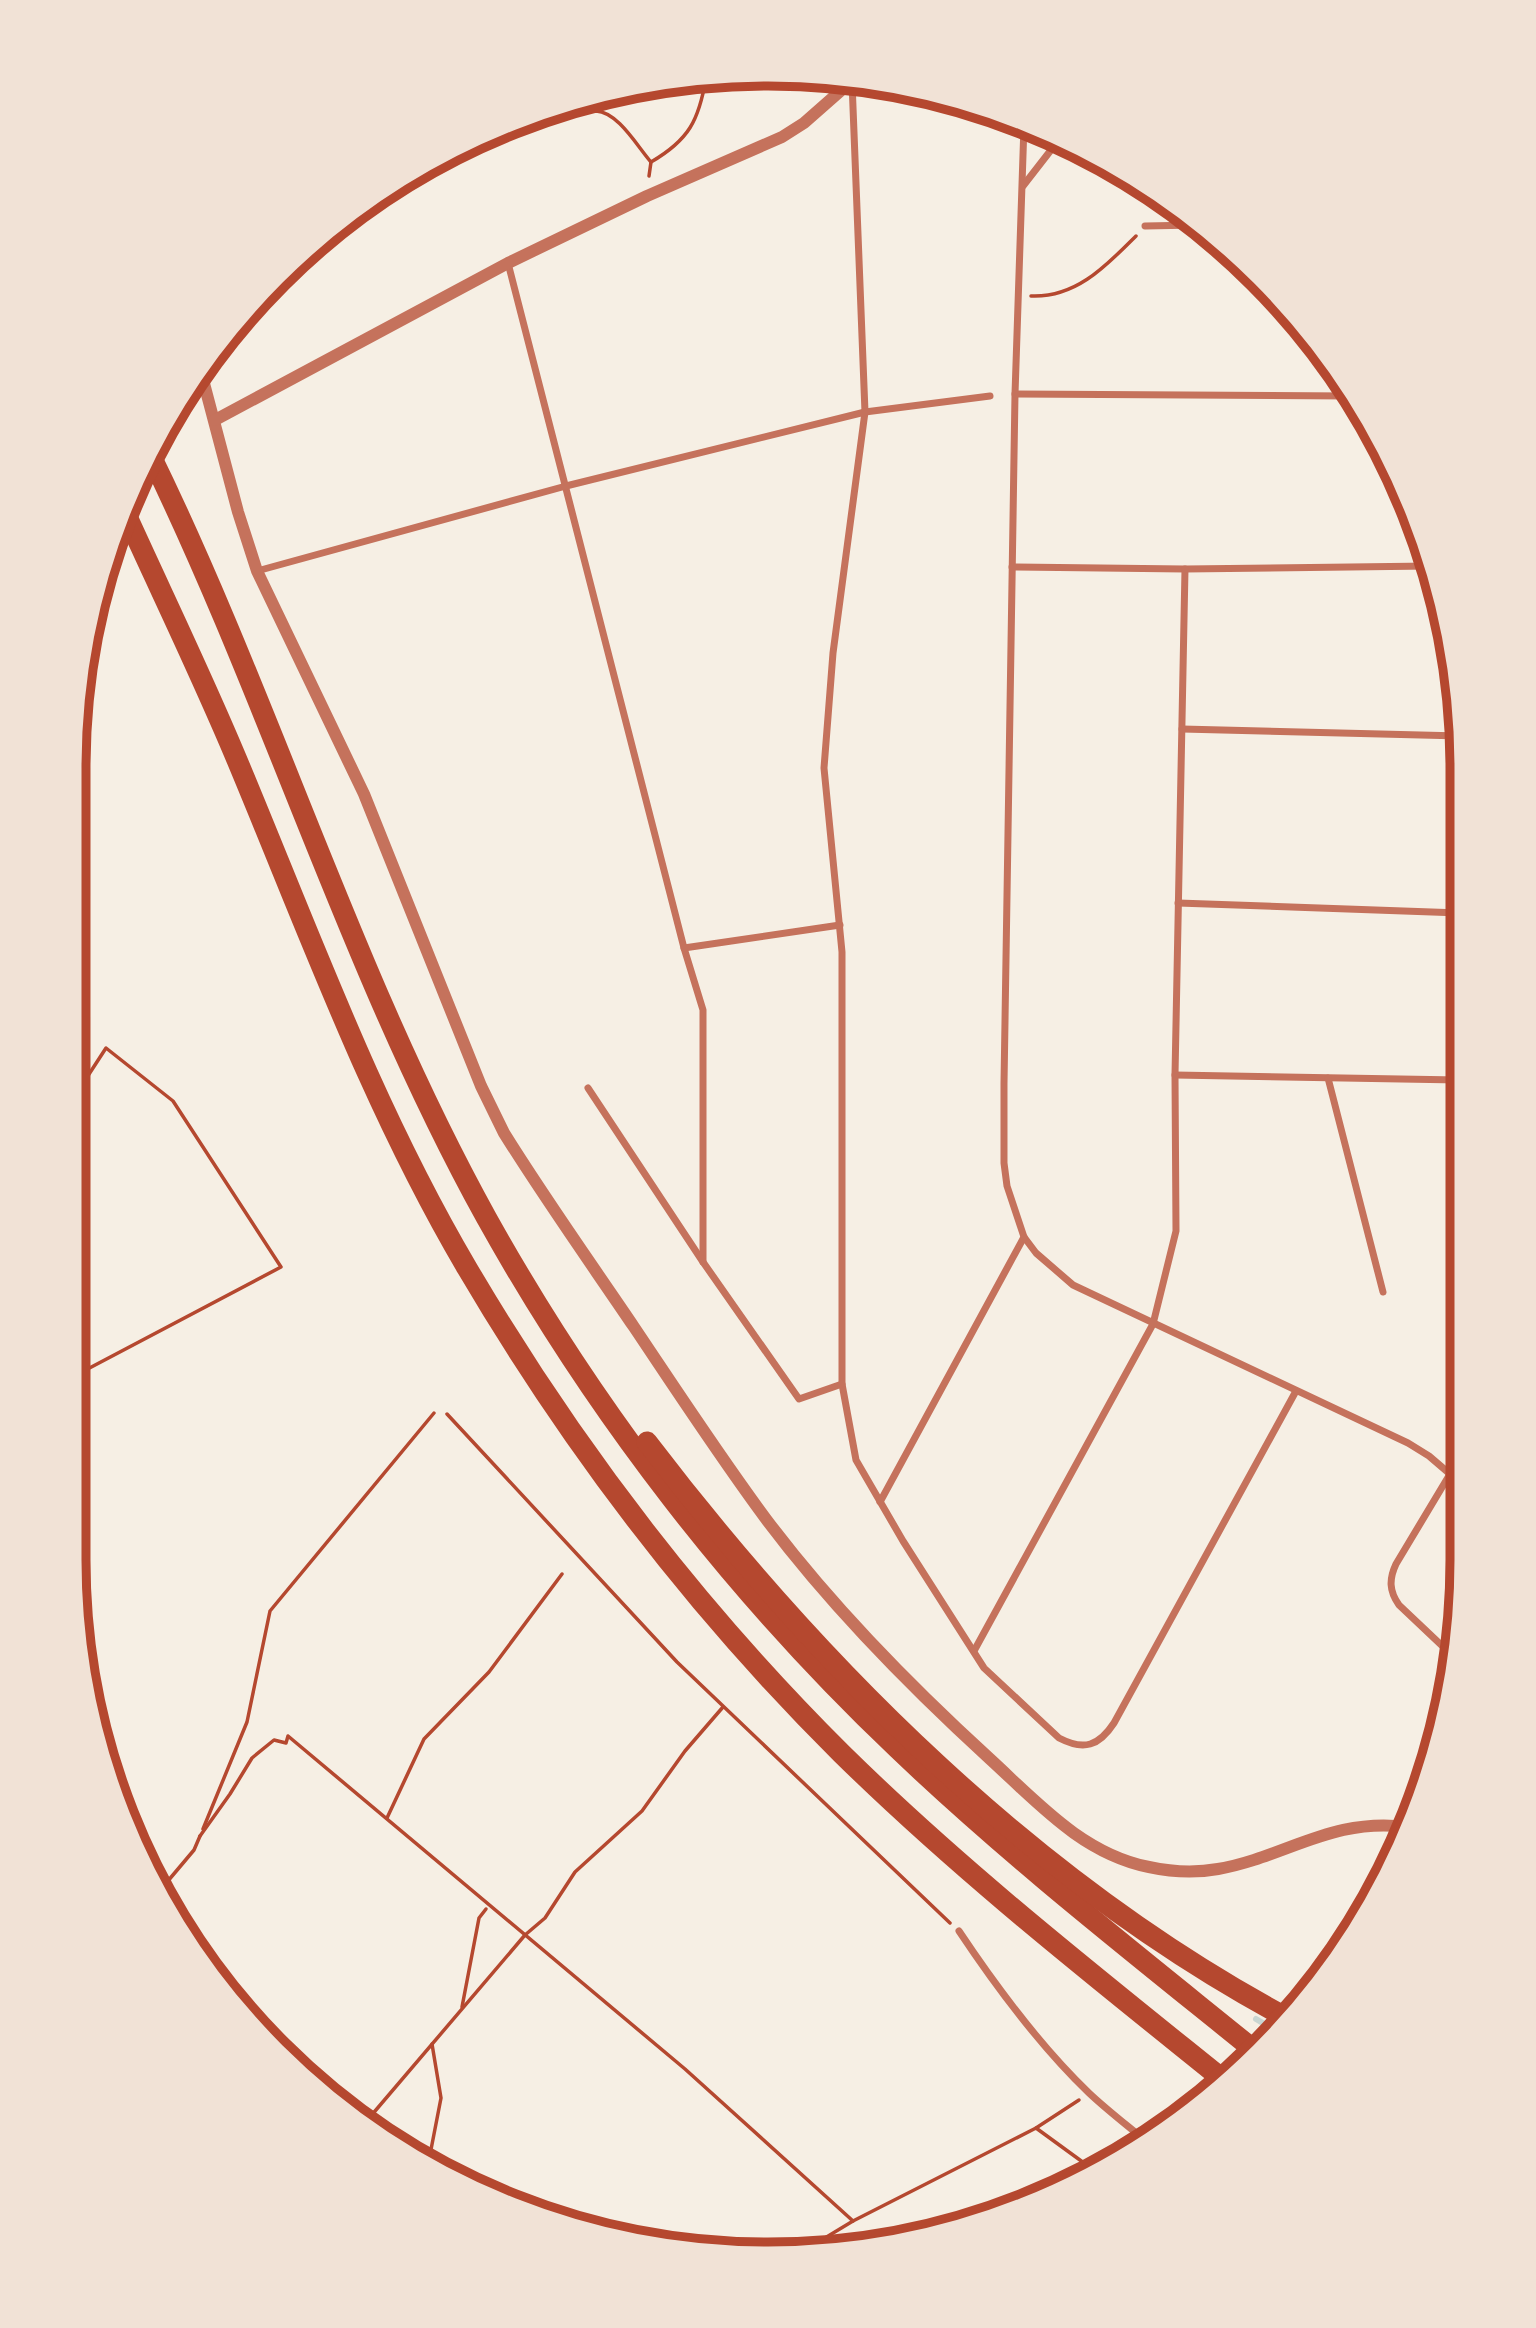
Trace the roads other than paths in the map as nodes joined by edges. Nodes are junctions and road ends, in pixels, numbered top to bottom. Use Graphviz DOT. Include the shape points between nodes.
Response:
graph roads {
  1 [pos="841,90"];
  2 [pos="853,92"];
  3 [pos="1024,136"];
  4 [pos="1052,148"];
  5 [pos="1022,186"];
  6 [pos="1181,225"];
  7 [pos="1145,226"];
  8 [pos="508,262"];
  9 [pos="205,384"];
  10 [pos="1015,394"];
  11 [pos="990,396"];
  12 [pos="1339,396"];
  13 [pos="865,412"];
  14 [pos="215,419"];
  15 [pos="156,467"];
  16 [pos="566,486"];
  17 [pos="131,525"];
  18 [pos="1419,566"];
  19 [pos="1012,567"];
  20 [pos="1185,569"];
  21 [pos="257,571"];
  22 [pos="1182,729"];
  23 [pos="1449,736"];
  24 [pos="1178,903"];
  25 [pos="1450,913"];
  26 [pos="840,925"];
  27 [pos="684,948"];
  28 [pos="1175,1076"];
  29 [pos="1328,1078"];
  30 [pos="1450,1080"];
  31 [pos="588,1088"];
  32 [pos="1024,1237"];
  33 [pos="703,1262"];
  34 [pos="524,1281"];
  35 [pos="1383,1292"];
  36 [pos="1153,1324"];
  37 [pos="842,1384"];
  38 [pos="1296,1391"];
  39 [pos="1450,1474"];
  40 [pos="880,1502"];
  41 [pos="1444,1648"];
  42 [pos="974,1651"];
  43 [pos="1396,1826"];
  44 [pos="959,1931"];
  45 [pos="1278,2013"];
  46 [pos="1247,2045"];
  47 [pos="1214,2076"];
  48 [pos="1137,2133"];
  1 -- 8 [label="street" via="782,137"];
  2 -- 13 [label="street"];
  3 -- 5 [label="street"];
  4 -- 5 [label="street"];
  5 -- 10 [label="street"];
  6 -- 7 [label="street"];
  8 -- 14 [label="street"];
  8 -- 16 [label="street"];
  9 -- 14 [label="street"];
  10 -- 12 [label="street"];
  10 -- 19 [label="street"];
  11 -- 13 [label="street"];
  13 -- 16 [label="street"];
  13 -- 26 [label="street" via="833,653 824,768"];
  14 -- 21 [label="street"];
  15 -- 34 [label="highway" via="222,611 412,1072"];
  16 -- 21 [label="street"];
  16 -- 27 [label="street"];
  17 -- 47 [label="highway" via="235,756 335,1000 412,1167 465,1264 562,1419 662,1554 780,1690 965,1867"];
  18 -- 20 [label="street"];
  19 -- 20 [label="street"];
  19 -- 32 [label="street" via="1004,1163"];
  20 -- 22 [label="street"];
  21 -- 43 [label="street" via="364,794 504,1133 737,1479 816,1582 868,1640 946,1719 1068,1830 1122,1860 1173,1871 1219,1869 1334,1832 1369,1825"];
  22 -- 23 [label="street"];
  22 -- 24 [label="street"];
  24 -- 25 [label="street"];
  24 -- 28 [label="street"];
  26 -- 27 [label="street"];
  26 -- 37 [label="street"];
  27 -- 33 [label="street" via="703,1010"];
  28 -- 29 [label="street"];
  28 -- 36 [label="street" via="1176,1231"];
  29 -- 30 [label="street"];
  29 -- 35 [label="street"];
  31 -- 33 [label="street"];
  32 -- 36 [label="street" via="1073,1285"];
  32 -- 40 [label="street"];
  33 -- 37 [label="street" via="799,1399"];
  34 -- 45 [label="highway" via="669,1471 755,1574 892,1720 1083,1886 1164,1945"];
  34 -- 46 [label="highway" via="659,1482 746,1589 832,1683 962,1809"];
  36 -- 38 [label="street"];
  36 -- 42 [label="street"];
  37 -- 40 [label="street" via="856,1460"];
  38 -- 39 [label="street" via="1408,1443"];
  38 -- 42 [label="street" via="1114,1723 1098,1742 1072,1745 1059,1738 984,1668"];
  39 -- 41 [label="street" via="1396,1564 1390,1586 1399,1605"];
  40 -- 42 [label="street"];
  44 -- 48 [label="street" via="1050,2052 1090,2094"];
}
